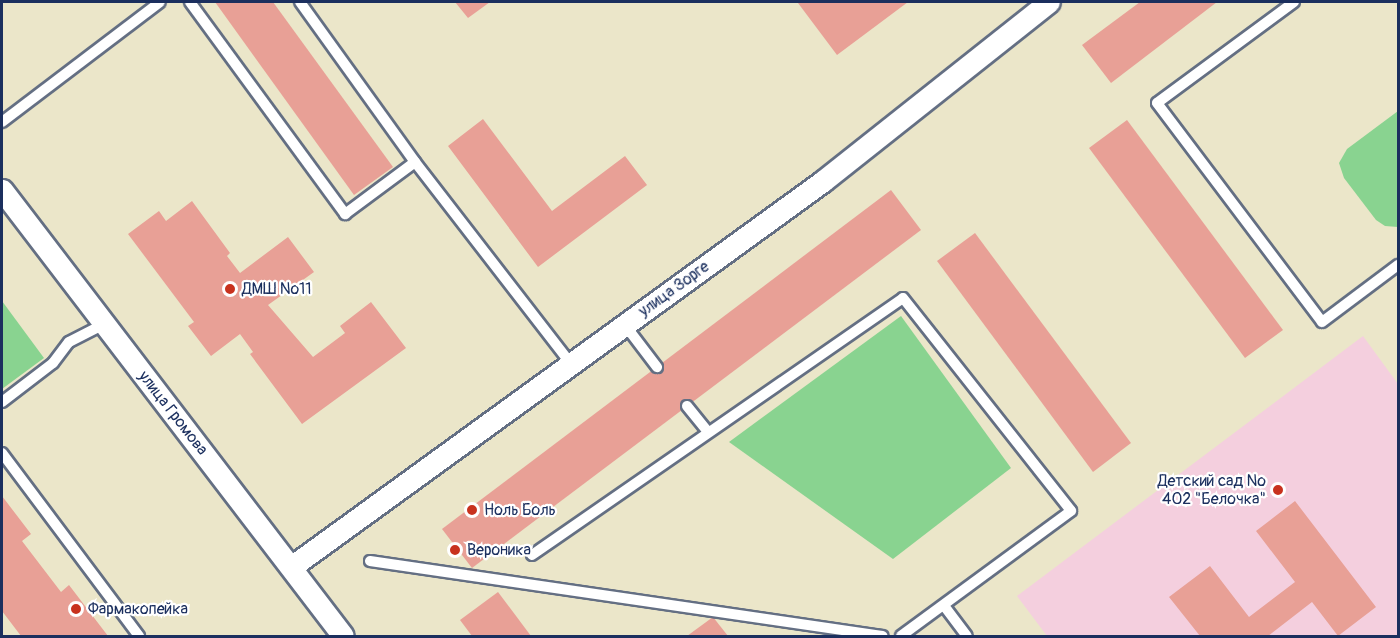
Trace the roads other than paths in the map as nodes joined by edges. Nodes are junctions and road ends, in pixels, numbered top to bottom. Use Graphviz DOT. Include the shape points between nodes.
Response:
graph roads {
  1 [pos="160,2"];
  2 [pos="190,2"];
  3 [pos="300,2"];
  4 [pos="1049,2"];
  5 [pos="1294,2"];
  6 [pos="2,122"];
  7 [pos="415,162"];
  8 [pos="2,190"];
  9 [pos="1398,265"];
  10 [pos="104,324"];
  11 [pos="625,325"];
  12 [pos="571,364"];
  13 [pos="657,367"];
  14 [pos="2,402"];
  15 [pos="687,405"];
  16 [pos="708,432"];
  17 [pos="2,453"];
  18 [pos="532,555"];
  19 [pos="370,561"];
  20 [pos="291,567"];
  21 [pos="945,607"];
  22 [pos="139,636"];
  23 [pos="343,636"];
  24 [pos="883,636"];
  25 [pos="901,636"];
  26 [pos="967,636"];
  1 -- 6 [label="lane"];
  2 -- 7 [label="lane" via="345,214"];
  3 -- 7 [label="lane"];
  4 -- 11 [label="street, улица Зорге" via="822,181"];
  5 -- 9 [label="lane" via="1156,104 1322,322"];
  7 -- 12 [label="lane"];
  8 -- 10 [label="street, улица Громова"];
  10 -- 14 [label="lane" via="69,342 53,363"];
  10 -- 20 [label="street, улица Громова"];
  11 -- 12 [label="street, улица Зорге"];
  11 -- 13 [label="lane"];
  12 -- 20 [label="street, улица Зорге"];
  15 -- 16 [label="lane"];
  16 -- 18 [label="lane"];
  16 -- 21 [label="lane" via="903,298 1071,511"];
  17 -- 22 [label="lane"];
  19 -- 24 [label="lane"];
  20 -- 23 [label="street, улица Громова"];
  21 -- 25 [label="lane"];
  21 -- 26 [label="lane"];
}
